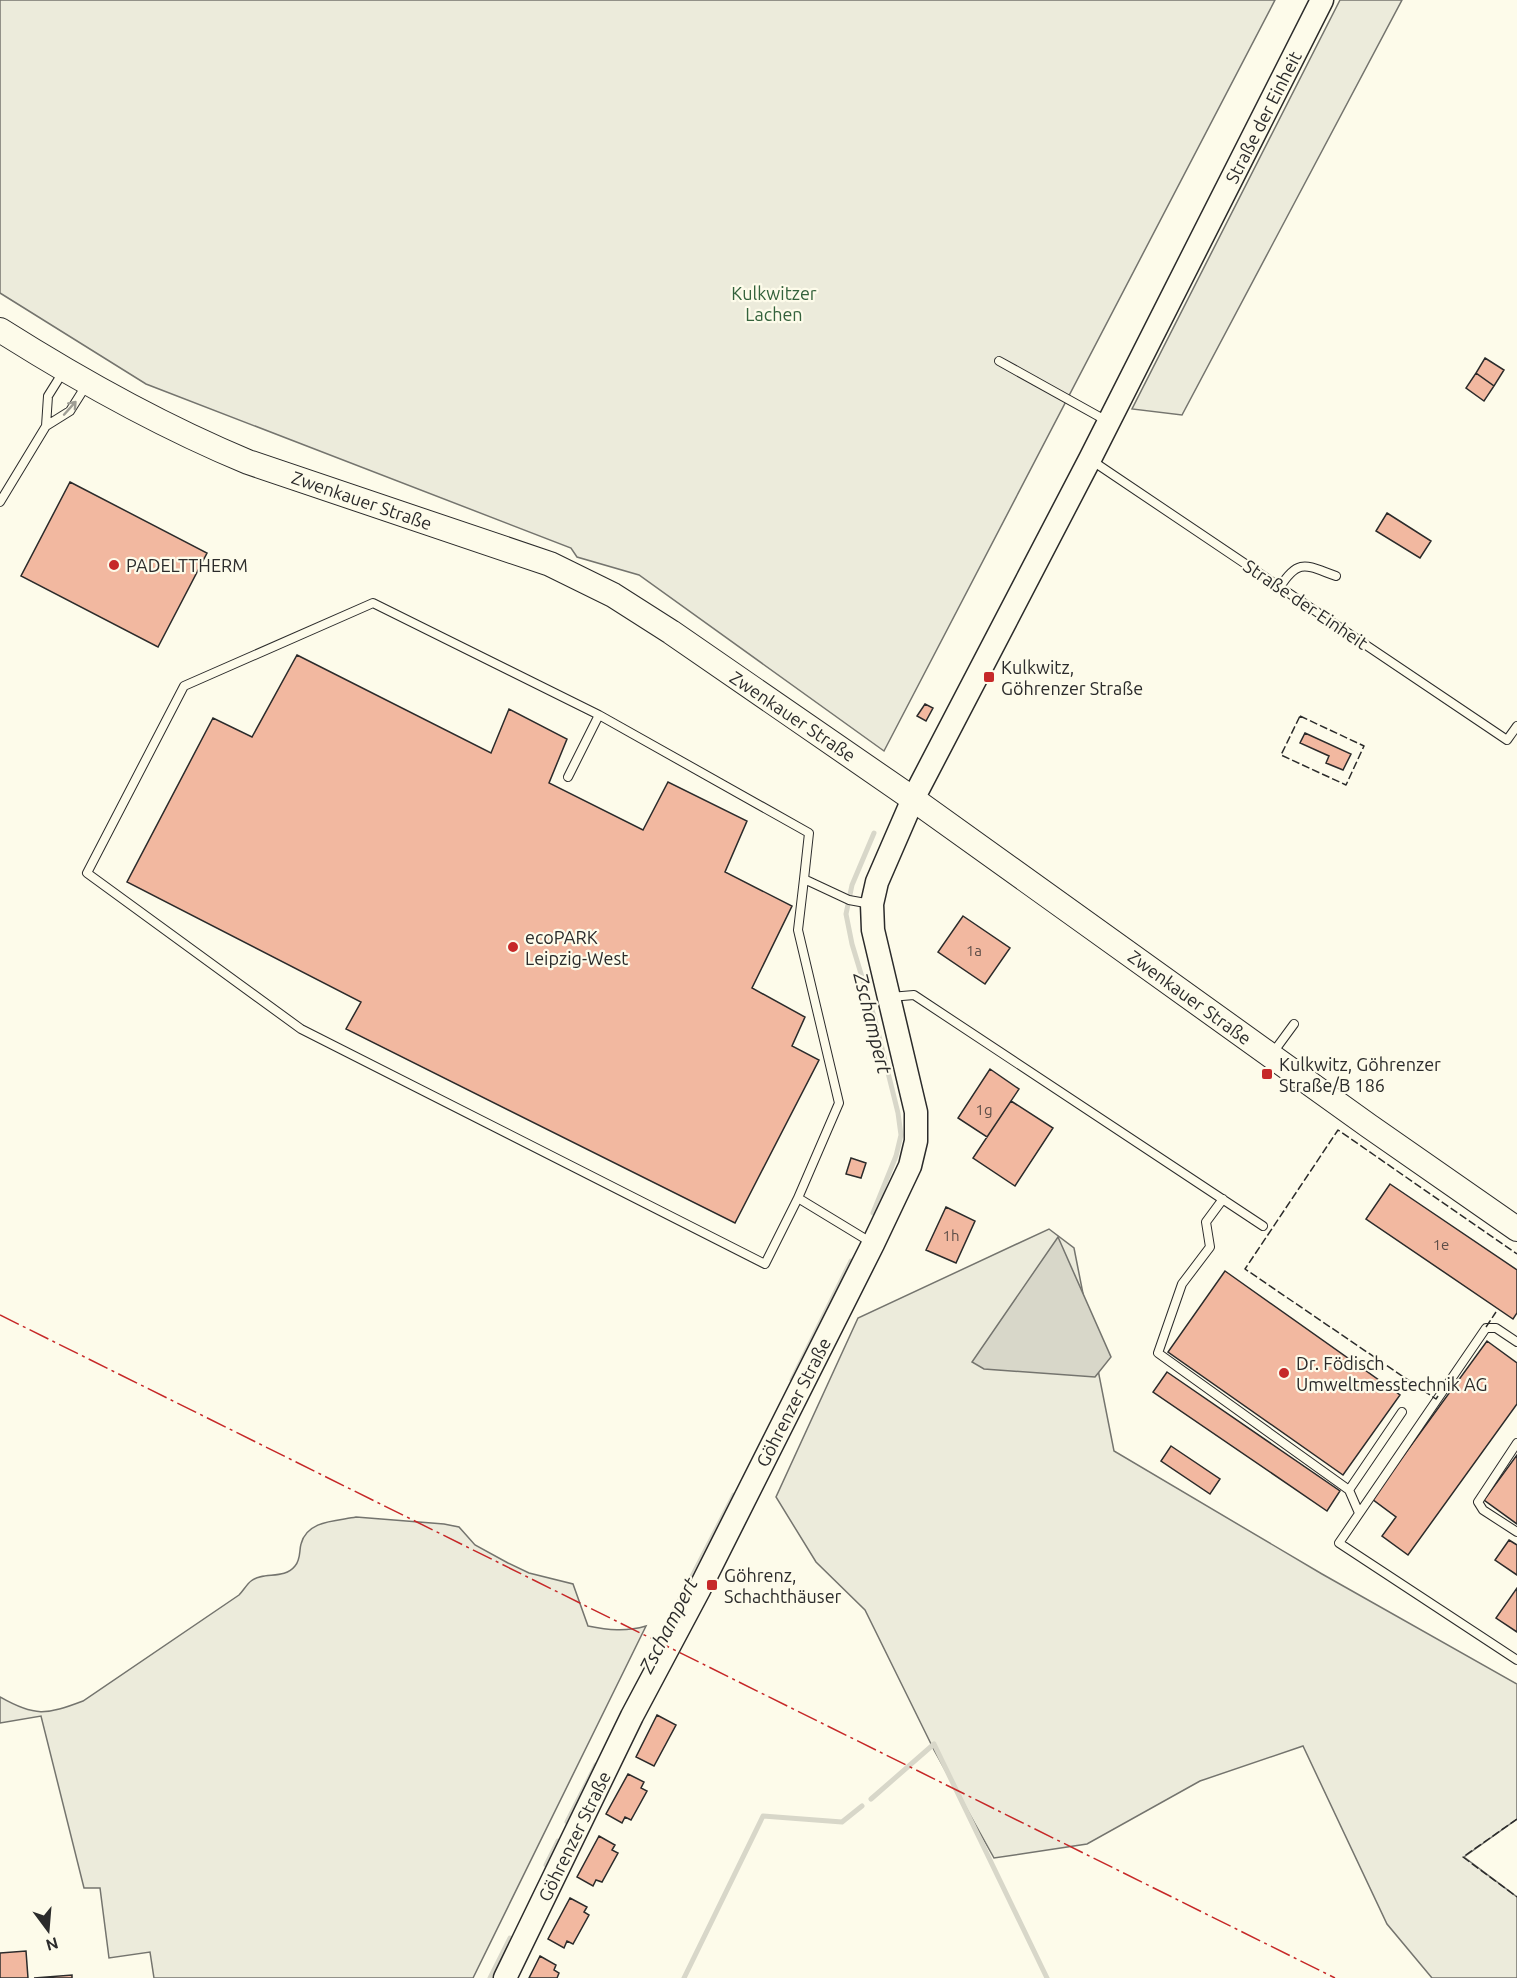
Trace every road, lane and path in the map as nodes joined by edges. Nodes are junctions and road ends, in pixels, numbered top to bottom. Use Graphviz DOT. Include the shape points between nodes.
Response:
graph roads {
  1 [pos="1322,0"];
  2 [pos="0,330"];
  3 [pos="999,361"];
  4 [pos="64,371"];
  5 [pos="88,384"];
  6 [pos="1107,421"];
  7 [pos="46,426"];
  8 [pos="1090,459"];
  9 [pos="0,501"];
  10 [pos="1336,576"];
  11 [pos="1280,587"];
  12 [pos="599,715"];
  13 [pos="1517,726"];
  14 [pos="568,777"];
  15 [pos="913,799"];
  16 [pos="804,879"];
  17 [pos="872,904"];
  18 [pos="888,997"];
  19 [pos="1294,1024"];
  20 [pos="1271,1055"];
  21 [pos="798,1198"];
  22 [pos="1223,1199"];
  23 [pos="1263,1226"];
  24 [pos="1517,1229"];
  25 [pos="873,1244"];
  26 [pos="1517,1342"];
  27 [pos="1402,1413"];
  28 [pos="1517,1443"];
  29 [pos="1349,1490"];
  30 [pos="1359,1513"];
  31 [pos="1517,1532"];
  32 [pos="1517,1660"];
  33 [pos="505,1978"];
  1 -- 6 [label="street, Straße der Einheit"];
  2 -- 4 [label="main road, Zwenkauer Straße"];
  3 -- 6 [label="lane"];
  4 -- 5 [label="main road, Zwenkauer Straße"];
  4 -- 7 [label="lane" via="48,396"];
  7 -- 5 [label="lane, one-way" via="70,411"];
  5 -- 15 [label="main road, Zwenkauer Straße" via="238,458 550,564 612,595"];
  6 -- 8 [label="street, Straße der Einheit"];
  7 -- 9 [label="lane"];
  8 -- 11 [label="lane, Straße der Einheit"];
  8 -- 15 [label="street, Straße der Einheit"];
  10 -- 11 [label="lane" via="1297,567"];
  11 -- 13 [label="lane, Straße der Einheit" via="1507,740"];
  12 -- 14 [label="lane"];
  12 -- 16 [label="lane" via="809,833"];
  12 -- 21 [label="lane" via="373,603 184,686 87,873 301,1029 765,1264"];
  15 -- 17 [label="street, Göhrenzer Straße" via="877,882"];
  15 -- 20 [label="main road, Zwenkauer Straße"];
  16 -- 17 [label="lane" via="849,900"];
  16 -- 21 [label="lane" via="798,930 839,1103"];
  17 -- 18 [label="street, Göhrenzer Straße" via="873,930"];
  18 -- 22 [label="lane" via="914,995"];
  18 -- 25 [label="street, Göhrenzer Straße" via="916,1112 916,1141 910,1166"];
  19 -- 20 [label="lane"];
  20 -- 24 [label="main road, Zwenkauer Straße"];
  21 -- 25 [label="lane"];
  22 -- 23 [label="lane"];
  22 -- 29 [label="lane" via="1206,1222 1210,1247 1182,1284 1158,1353"];
  25 -- 33 [label="street, Göhrenzer Straße" via="632,1716"];
  26 -- 30 [label="lane" via="1496,1328 1486,1328"];
  27 -- 29 [label="lane"];
  28 -- 31 [label="lane" via="1478,1502 1483,1510"];
  29 -- 30 [label="lane"];
  30 -- 32 [label="lane" via="1339,1543"];
}
